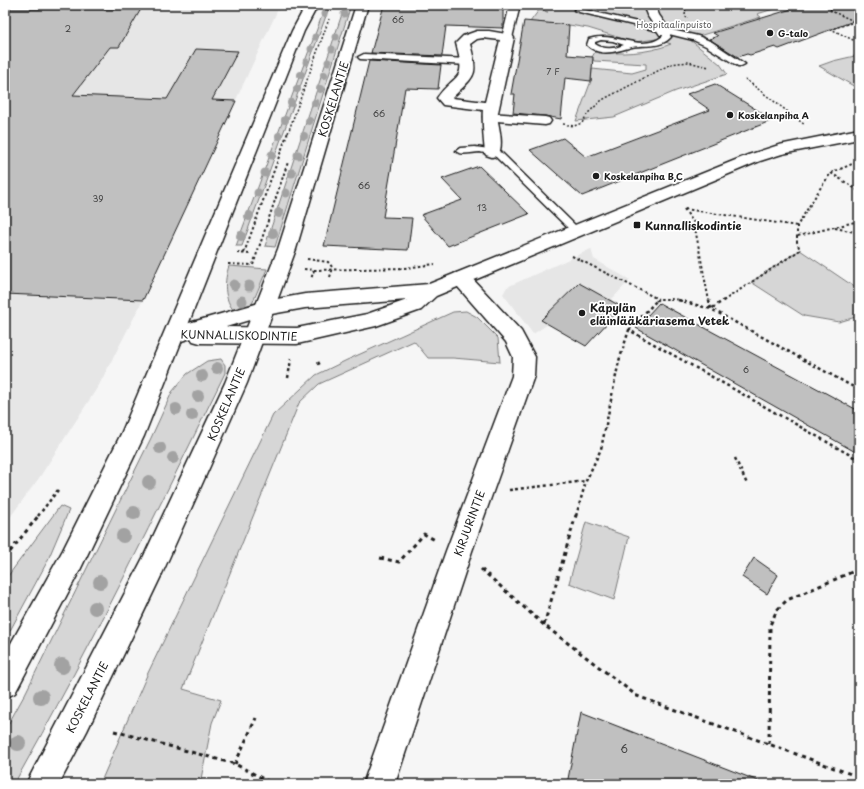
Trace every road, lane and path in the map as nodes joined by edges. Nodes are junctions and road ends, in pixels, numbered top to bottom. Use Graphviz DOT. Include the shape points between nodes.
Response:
graph roads {
  1 [pos="312,5"];
  2 [pos="362,5"];
  3 [pos="515,5"];
  4 [pos="649,5"];
  5 [pos="823,5"];
  6 [pos="577,10"];
  7 [pos="332,12"];
  8 [pos="665,32"];
  9 [pos="507,38"];
  10 [pos="859,43"];
  11 [pos="630,45"];
  12 [pos="364,57"];
  13 [pos="468,62"];
  14 [pos="741,64"];
  15 [pos="712,68"];
  16 [pos="742,77"];
  17 [pos="490,112"];
  18 [pos="545,121"];
  19 [pos="811,129"];
  20 [pos="859,134"];
  21 [pos="460,151"];
  22 [pos="492,152"];
  23 [pos="859,161"];
  24 [pos="831,173"];
  25 [pos="859,191"];
  26 [pos="665,194"];
  27 [pos="683,208"];
  28 [pos="859,221"];
  29 [pos="797,226"];
  30 [pos="834,228"];
  31 [pos="576,231"];
  32 [pos="859,233"];
  33 [pos="798,236"];
  34 [pos="237,253"];
  35 [pos="244,253"];
  36 [pos="250,254"];
  37 [pos="572,256"];
  38 [pos="305,258"];
  39 [pos="437,263"];
  40 [pos="230,264"];
  41 [pos="258,266"];
  42 [pos="302,268"];
  43 [pos="333,268"];
  44 [pos="314,270"];
  45 [pos="461,279"];
  46 [pos="309,283"];
  47 [pos="431,291"];
  48 [pos="658,299"];
  49 [pos="266,308"];
  50 [pos="711,309"];
  51 [pos="630,330"];
  52 [pos="175,335"];
  53 [pos="256,335"];
  54 [pos="292,353"];
  55 [pos="318,362"];
  56 [pos="321,367"];
  57 [pos="288,378"];
  58 [pos="859,390"];
  59 [pos="734,458"];
  60 [pos="859,460"];
  61 [pos="586,481"];
  62 [pos="747,484"];
  63 [pos="58,490"];
  64 [pos="502,491"];
  65 [pos="459,551"];
  66 [pos="5,558"];
  67 [pos="380,558"];
  68 [pos="859,569"];
  69 [pos="544,624"];
  70 [pos="5,683"];
  71 [pos="256,718"];
  72 [pos="114,731"];
  73 [pos="769,744"];
  74 [pos="235,764"];
  75 [pos="859,777"];
  76 [pos="42,784"];
  77 [pos="273,784"];
  78 [pos="380,784"];
  1 -- 52 [label="street" via="298,31"];
  2 -- 49 [label="street, KOSKELANTIE" via="287,249"];
  3 -- 9 [label="street"];
  4 -- 8 [label="street"];
  5 -- 10 [label="path" via="855,22 831,29"];
  6 -- 8 [label="lane"];
  7 -- 35 [label="path"];
  8 -- 11 [label="lane" via="667,37 663,40 652,44"];
  8 -- 14 [label="lane" via="695,38"];
  9 -- 13 [label="street" via="485,34 467,38 463,44"];
  9 -- 17 [label="street"];
  12 -- 13 [label="street"];
  13 -- 17 [label="street" via="466,78 444,98 448,102"];
  15 -- 18 [label="path" via="703,64 676,63 611,93 588,112 582,124 574,126"];
  16 -- 19 [label="path"];
  17 -- 18 [label="street"];
  17 -- 22 [label="street"];
  20 -- 26 [label="street, KUNNALLISKODINTIE" via="779,150"];
  21 -- 22 [label="lane" via="473,148"];
  22 -- 31 [label="lane" via="499,154"];
  23 -- 24 [label="path"];
  24 -- 25 [label="path"];
  24 -- 29 [label="path"];
  26 -- 27 [label="path"];
  26 -- 31 [label="street, KUNNALLISKODINTIE"];
  27 -- 29 [label="path"];
  27 -- 50 [label="path" via="694,223"];
  28 -- 30 [label="path"];
  29 -- 33 [label="path"];
  30 -- 32 [label="path"];
  30 -- 33 [label="path"];
  31 -- 45 [label="street, KUNNALLISKODINTIE"];
  33 -- 50 [label="path" via="800,250"];
  34 -- 35 [label="path"];
  35 -- 36 [label="path"];
  37 -- 48 [label="path"];
  38 -- 43 [label="path" via="328,262"];
  39 -- 43 [label="path" via="409,269"];
  40 -- 41 [label="path"];
  42 -- 44 [label="path"];
  43 -- 44 [label="path"];
  44 -- 46 [label="path"];
  45 -- 47 [label="street, KUNNALLISKODINTIE"];
  45 -- 65 [label="street, KIRJURINTIE" via="514,337 524,357 523,376"];
  47 -- 49 [label="street, KUNNALLISKODINTIE" via="305,301"];
  47 -- 53 [label="street, KUNNALLISKODINTIE" via="414,305 369,321 297,336"];
  48 -- 50 [label="path" via="674,299"];
  48 -- 51 [label="path"];
  49 -- 52 [label="street, KUNNALLISKODINTIE"];
  49 -- 53 [label="street, KOSKELANTIE"];
  50 -- 58 [label="path"];
  51 -- 60 [label="path"];
  51 -- 61 [label="path" via="618,361 601,449"];
  52 -- 53 [label="street, KUNNALLISKODINTIE"];
  52 -- 70 [label="street" via="132,436 72,559"];
  53 -- 76 [label="street, KOSKELANTIE" via="211,441 152,567"];
  54 -- 57 [label="path"];
  55 -- 56 [label="path"];
  59 -- 62 [label="path"];
  61 -- 64 [label="path"];
  61 -- 69 [label="path"];
  63 -- 66 [label="path"];
  65 -- 67 [label="path" via="424,534 399,562"];
  65 -- 69 [label="path"];
  65 -- 78 [label="street, KIRJURINTIE"];
  68 -- 73 [label="path" via="787,600 777,610 770,624"];
  69 -- 73 [label="path" via="637,696"];
  71 -- 74 [label="path"];
  72 -- 74 [label="path"];
  73 -- 75 [label="path"];
  74 -- 77 [label="path"];
}
